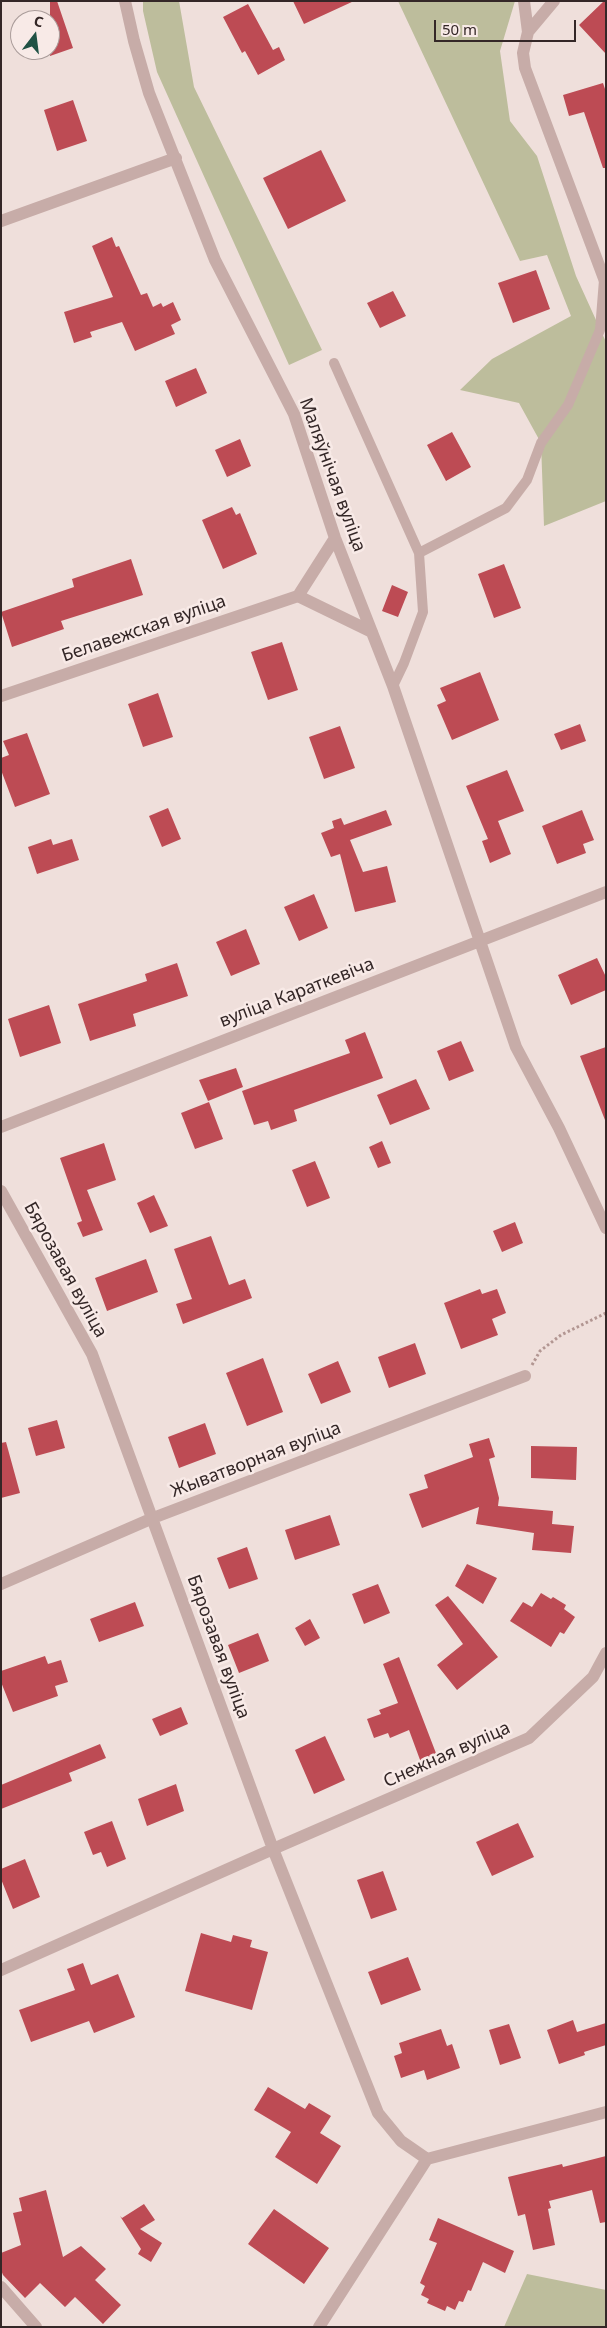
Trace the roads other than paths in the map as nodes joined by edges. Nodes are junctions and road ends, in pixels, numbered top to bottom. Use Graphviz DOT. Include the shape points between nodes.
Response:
graph roads {
  1 [pos="126,1"];
  2 [pos="524,1"];
  3 [pos="554,1"];
  4 [pos="528,32"];
  5 [pos="176,158"];
  6 [pos="1,220"];
  7 [pos="605,282"];
  8 [pos="334,363"];
  9 [pos="336,538"];
  10 [pos="419,552"];
  11 [pos="298,596"];
  12 [pos="372,632"];
  13 [pos="392,686"];
  14 [pos="1,696"];
  15 [pos="606,892"];
  16 [pos="480,940"];
  17 [pos="1,1127"];
  18 [pos="1,1191"];
  19 [pos="606,1228"];
  20 [pos="526,1376"];
  21 [pos="153,1518"];
  22 [pos="1,1584"];
  23 [pos="606,1653"];
  24 [pos="273,1850"];
  25 [pos="1,1970"];
  26 [pos="606,2112"];
  27 [pos="427,2159"];
  28 [pos="1,2287"];
  29 [pos="36,2327"];
  30 [pos="319,2327"];
  1 -- 5 [label="street, Маляўнічая вуліца" via="149,93"];
  2 -- 4 [label="street"];
  3 -- 4 [label="street"];
  4 -- 7 [label="street" via="523,53 530,85"];
  5 -- 6 [label="street"];
  5 -- 9 [label="street, Маляўнічая вуліца" via="216,260 294,414"];
  7 -- 10 [label="lane" via="600,330 568,405 541,443 527,480 506,508"];
  8 -- 10 [label="lane"];
  9 -- 11 [label="street"];
  9 -- 12 [label="street, Маляўнічая вуліца"];
  10 -- 13 [label="lane" via="423,612"];
  11 -- 12 [label="street"];
  11 -- 14 [label="street, Белавежская вуліца"];
  12 -- 13 [label="street, Маляўнічая вуліца"];
  13 -- 16 [label="street, Маляўнічая вуліца"];
  15 -- 16 [label="street, вуліца Караткевіча"];
  16 -- 17 [label="street, вуліца Караткевіча"];
  16 -- 19 [label="street" via="516,1047"];
  18 -- 21 [label="street, Бярозавая вуліца" via="92,1354"];
  20 -- 21 [label="street, Жыватворная вуліца"];
  21 -- 22 [label="street, Жыватворная вуліца"];
  21 -- 24 [label="street, Бярозавая вуліца"];
  23 -- 24 [label="street, Снежная вуліца" via="593,1677 529,1738"];
  24 -- 25 [label="street"];
  24 -- 27 [label="street, Бярозавая вуліца" via="378,2113 401,2141"];
  26 -- 27 [label="street"];
  27 -- 30 [label="street"];
  28 -- 29 [label="street"];
}
